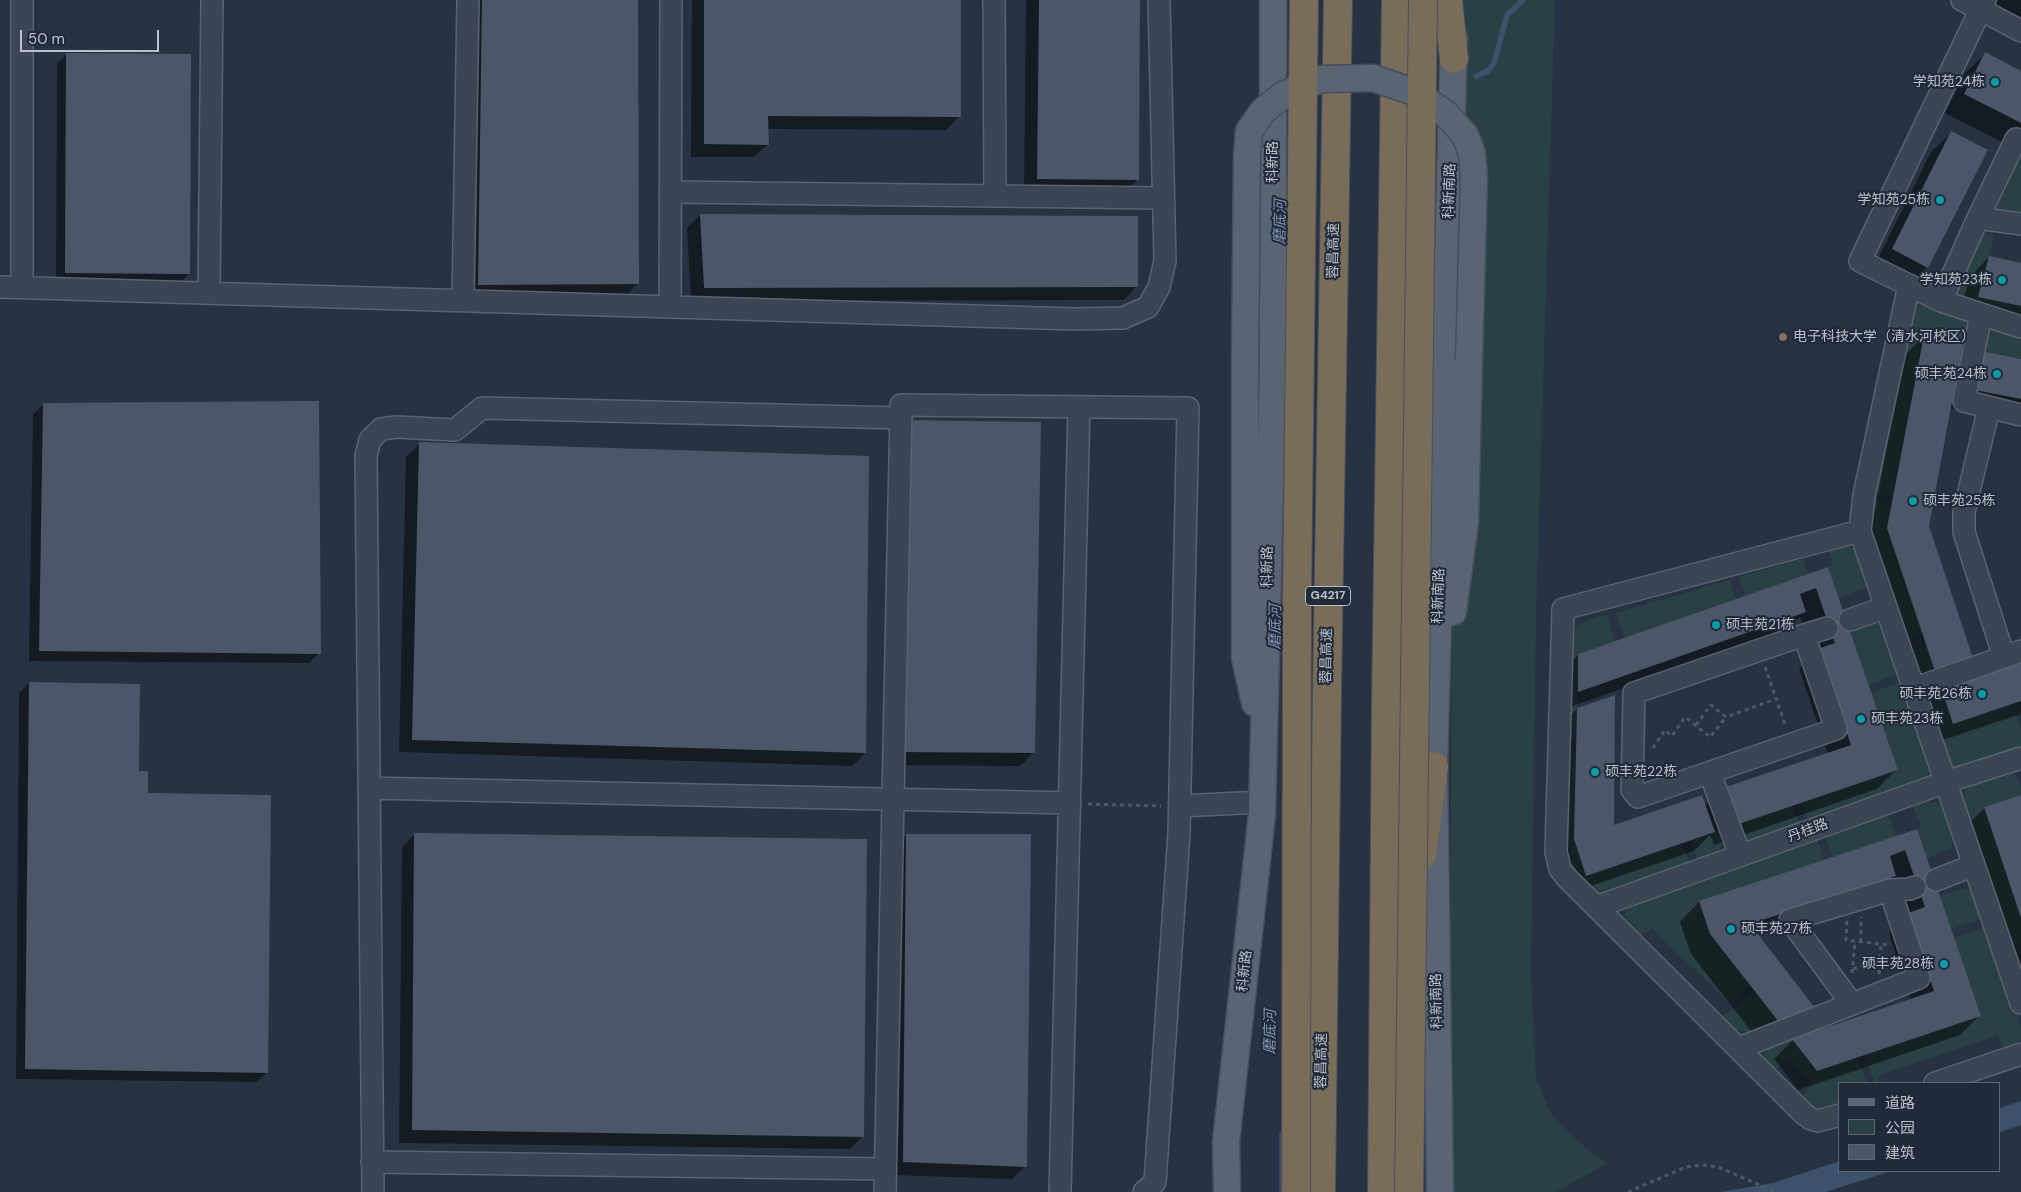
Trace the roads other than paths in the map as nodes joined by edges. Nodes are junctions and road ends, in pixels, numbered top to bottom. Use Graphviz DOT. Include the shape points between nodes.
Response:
graph roads {
  1 [pos="22,0"];
  2 [pos="212,0"];
  3 [pos="468,0"];
  4 [pos="671,0"];
  5 [pos="994,0"];
  6 [pos="1159,0"];
  7 [pos="1274,0"];
  8 [pos="1304,0"];
  9 [pos="1338,0"];
  10 [pos="1396,0"];
  11 [pos="1423,0"];
  12 [pos="1448,0"];
  13 [pos="1455,0"];
  14 [pos="1962,0"];
  15 [pos="1983,5"];
  16 [pos="2021,31"];
  17 [pos="1454,59"];
  18 [pos="2021,141"];
  19 [pos="670,192"];
  20 [pos="995,196"];
  21 [pos="1163,198"];
  22 [pos="1978,218"];
  23 [pos="2021,224"];
  24 [pos="1909,285"];
  25 [pos="0,287"];
  26 [pos="22,287"];
  27 [pos="209,292"];
  28 [pos="464,300"];
  29 [pos="1941,301"];
  30 [pos="670,306"];
  31 [pos="1981,314"];
  32 [pos="2021,327"];
  33 [pos="1080,407"];
  34 [pos="1989,408"];
  35 [pos="2021,415"];
  36 [pos="901,418"];
  37 [pos="1860,531"];
  38 [pos="1886,608"];
  39 [pos="1850,620"];
  40 [pos="1827,628"];
  41 [pos="1804,635"];
  42 [pos="2013,654"];
  43 [pos="1913,689"];
  44 [pos="1264,739"];
  45 [pos="2021,758"];
  46 [pos="1434,766"];
  47 [pos="1710,773"];
  48 [pos="1946,782"];
  49 [pos="369,788"];
  50 [pos="893,799"];
  51 [pos="1262,802"];
  52 [pos="1075,803"];
  53 [pos="1180,806"];
  54 [pos="1740,855"];
  55 [pos="1974,865"];
  56 [pos="1936,880"];
  57 [pos="1915,887"];
  58 [pos="1890,890"];
  59 [pos="1596,907"];
  60 [pos="2021,1003"];
  61 [pos="1852,1004"];
  62 [pos="1739,1048"];
  63 [pos="2021,1054"];
  64 [pos="1938,1082"];
  65 [pos="1838,1116"];
  66 [pos="1383,1153"];
  67 [pos="372,1162"];
  68 [pos="885,1169"];
  69 [pos="372,1192"];
  70 [pos="885,1192"];
  71 [pos="1060,1192"];
  72 [pos="1144,1192"];
  73 [pos="1226,1192"];
  74 [pos="1296,1192"];
  75 [pos="1321,1192"];
  76 [pos="1382,1192"];
  77 [pos="1409,1192"];
  78 [pos="1440,1192"];
  1 -- 26 [label="street"];
  2 -- 27 [label="street"];
  3 -- 28 [label="street"];
  4 -- 19 [label="street"];
  5 -- 20 [label="street"];
  6 -- 21 [label="street"];
  7 -- 44 [label="main road, 科新路" via="1273,366"];
  8 -- 74 [label="highway, bridge" via="1297,597"];
  9 -- 75 [label="highway, 蓉昌高速 / G4217"];
  10 -- 66 [label="highway"];
  11 -- 77 [label="highway, bridge"];
  12 -- 17 [label="highway"];
  13 -- 17 [label="main road, 科新南路"];
  14 -- 15 [label="street"];
  15 -- 16 [label="street"];
  15 -- 24 [label="street" via="1860,261"];
  17 -- 46 [label="main road, 科新南路"];
  18 -- 22 [label="street" via="2016,139"];
  19 -- 20 [label="street"];
  19 -- 30 [label="street"];
  20 -- 21 [label="street"];
  21 -- 30 [label="street" via="1165,261 1159,287 1148,307 1123,318"];
  22 -- 23 [label="street"];
  22 -- 29 [label="street"];
  24 -- 29 [label="street"];
  24 -- 37 [label="street" via="1864,495"];
  25 -- 26 [label="street"];
  26 -- 27 [label="street"];
  27 -- 28 [label="street"];
  28 -- 30 [label="street"];
  29 -- 31 [label="street"];
  31 -- 32 [label="street"];
  31 -- 34 [label="street" via="1964,401"];
  33 -- 36 [label="street" via="901,405"];
  33 -- 52 [label="street"];
  33 -- 53 [label="street" via="1188,408"];
  34 -- 35 [label="street"];
  34 -- 42 [label="street" via="1964,512 1964,532"];
  36 -- 49 [label="street" via="482,408 455,430 381,429 370,440 366,456"];
  36 -- 50 [label="street"];
  37 -- 38 [label="street"];
  37 -- 59 [label="street" via="1563,610 1556,852 1560,869"];
  38 -- 39 [label="street"];
  38 -- 43 [label="street"];
  40 -- 41 [label="street"];
  41 -- 47 [label="street" via="1836,729"];
  41 -- 47 [label="street" via="1634,693 1632,790 1638,797"];
  42 -- 43 [label="street"];
  43 -- 48 [label="street"];
  44 -- 46 [label="main road, bridge" via="1245,658 1247,156 1250,131 1262,111 1283,95 1322,79 1373,78 1414,92 1446,114 1465,135 1472,153 1474,178 1464,522"];
  44 -- 51 [label="main road, 科新路"];
  45 -- 48 [label="street, 丹桂路"];
  46 -- 66 [label="highway"];
  46 -- 78 [label="main road, 科新南路"];
  47 -- 54 [label="street"];
  48 -- 54 [label="street, 丹桂路"];
  48 -- 55 [label="street"];
  49 -- 50 [label="street"];
  49 -- 67 [label="street"];
  50 -- 52 [label="street"];
  50 -- 68 [label="street"];
  51 -- 53 [label="street"];
  51 -- 73 [label="main road, 科新路" via="1226,1142"];
  52 -- 71 [label="street"];
  53 -- 72 [label="street" via="1155,1182"];
  54 -- 59 [label="street, 丹桂路"];
  55 -- 56 [label="street"];
  55 -- 60 [label="street"];
  57 -- 58 [label="street"];
  58 -- 61 [label="street" via="1920,978"];
  58 -- 61 [label="street" via="1790,920"];
  59 -- 62 [label="street"];
  61 -- 62 [label="street"];
  62 -- 65 [label="street" via="1811,1119 1818,1121"];
  63 -- 64 [label="street"];
  66 -- 76 [label="highway"];
  67 -- 68 [label="street"];
  67 -- 69 [label="street"];
  68 -- 70 [label="street"];
}
